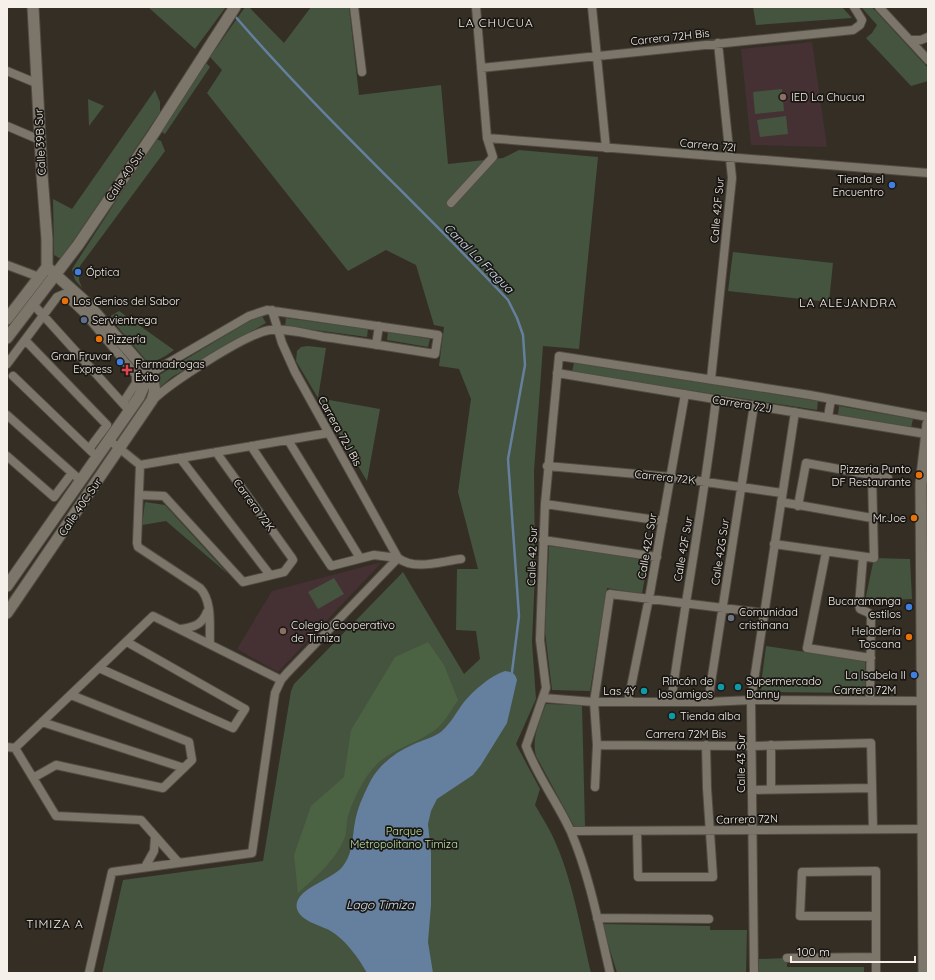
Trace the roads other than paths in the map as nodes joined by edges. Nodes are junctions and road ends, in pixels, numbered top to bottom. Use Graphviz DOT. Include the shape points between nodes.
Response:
graph roads {
  1 [pos="33,7"];
  2 [pos="234,7"];
  3 [pos="354,7"];
  4 [pos="476,7"];
  5 [pos="592,7"];
  6 [pos="854,7"];
  7 [pos="879,7"];
  8 [pos="928,37"];
  9 [pos="910,40"];
  10 [pos="718,43"];
  11 [pos="597,57"];
  12 [pos="928,60"];
  13 [pos="481,68"];
  14 [pos="7,70"];
  15 [pos="362,72"];
  16 [pos="36,83"];
  17 [pos="7,126"];
  18 [pos="486,138"];
  19 [pos="40,140"];
  20 [pos="606,148"];
  21 [pos="730,158"];
  22 [pos="928,174"];
  23 [pos="451,203"];
  24 [pos="7,265"];
  25 [pos="51,271"];
  26 [pos="34,279"];
  27 [pos="32,303"];
  28 [pos="272,310"];
  29 [pos="43,315"];
  30 [pos="7,319"];
  31 [pos="379,326"];
  32 [pos="278,330"];
  33 [pos="7,338"];
  34 [pos="25,340"];
  35 [pos="376,345"];
  36 [pos="559,356"];
  37 [pos="130,359"];
  38 [pos="7,364"];
  39 [pos="557,373"];
  40 [pos="149,374"];
  41 [pos="13,376"];
  42 [pos="711,379"];
  43 [pos="685,394"];
  44 [pos="716,399"];
  45 [pos="831,399"];
  46 [pos="152,400"];
  47 [pos="754,405"];
  48 [pos="126,407"];
  49 [pos="795,412"];
  50 [pos="7,415"];
  51 [pos="828,417"];
  52 [pos="928,417"];
  53 [pos="927,431"];
  54 [pos="328,433"];
  55 [pos="109,440"];
  56 [pos="288,440"];
  57 [pos="251,446"];
  58 [pos="120,449"];
  59 [pos="216,452"];
  60 [pos="93,453"];
  61 [pos="7,456"];
  62 [pos="180,458"];
  63 [pos="140,465"];
  64 [pos="547,466"];
  65 [pos="872,475"];
  66 [pos="76,477"];
  67 [pos="671,477"];
  68 [pos="888,478"];
  69 [pos="706,481"];
  70 [pos="742,487"];
  71 [pos="782,493"];
  72 [pos="139,495"];
  73 [pos="781,502"];
  74 [pos="545,504"];
  75 [pos="798,506"];
  76 [pos="872,518"];
  77 [pos="663,521"];
  78 [pos="544,540"];
  79 [pos="774,544"];
  80 [pos="826,552"];
  81 [pos="656,557"];
  82 [pos="863,557"];
  83 [pos="360,558"];
  84 [pos="398,558"];
  85 [pos="461,559"];
  86 [pos="270,574"];
  87 [pos="7,586"];
  88 [pos="649,600"];
  89 [pos="685,604"];
  90 [pos="722,608"];
  91 [pos="208,610"];
  92 [pos="7,613"];
  93 [pos="764,613"];
  94 [pos="180,629"];
  95 [pos="127,642"];
  96 [pos="210,644"];
  97 [pos="871,658"];
  98 [pos="99,668"];
  99 [pos="281,680"];
  100 [pos="71,695"];
  101 [pos="544,698"];
  102 [pos="751,700"];
  103 [pos="870,701"];
  104 [pos="922,701"];
  105 [pos="594,702"];
  106 [pos="628,702"];
  107 [pos="671,702"];
  108 [pos="708,702"];
  109 [pos="42,722"];
  110 [pos="597,745"];
  111 [pos="706,745"];
  112 [pos="770,745"];
  113 [pos="752,746"];
  114 [pos="11,748"];
  115 [pos="184,768"];
  116 [pos="33,778"];
  117 [pos="595,787"];
  118 [pos="872,788"];
  119 [pos="771,789"];
  120 [pos="752,790"];
  121 [pos="873,829"];
  122 [pos="923,829"];
  123 [pos="752,830"];
  124 [pos="637,831"];
  125 [pos="710,831"];
  126 [pos="570,832"];
  127 [pos="155,836"];
  128 [pos="178,862"];
  129 [pos="145,867"];
  130 [pos="876,916"];
  131 [pos="598,918"];
  132 [pos="710,919"];
  133 [pos="876,957"];
  134 [pos="786,958"];
  135 [pos="89,973"];
  136 [pos="610,973"];
  137 [pos="754,973"];
  138 [pos="876,973"];
  139 [pos="924,973"];
  1 -- 16 [label="street, Calle 39B Sur"];
  2 -- 25 [label="street, Calle 40 Sur" via="154,133 78,244"];
  3 -- 15 [label="street"];
  4 -- 13 [label="street"];
  5 -- 11 [label="street"];
  6 -- 10 [label="street, Carrera 72H Bis" via="861,17 860,25 853,30"];
  7 -- 9 [label="street"];
  8 -- 9 [label="street"];
  9 -- 12 [label="street"];
  10 -- 11 [label="street, Carrera 72H Bis"];
  10 -- 21 [label="street, Calle 42F Sur"];
  11 -- 13 [label="street, Carrera 72H Bis"];
  11 -- 20 [label="street"];
  13 -- 18 [label="street"];
  14 -- 16 [label="street"];
  16 -- 19 [label="street, Calle 39B Sur"];
  17 -- 19 [label="street"];
  18 -- 20 [label="street, Carrera 72I"];
  18 -- 23 [label="street" via="493,157"];
  19 -- 25 [label="street, Calle 39B Sur"];
  20 -- 21 [label="street, Carrera 72I"];
  21 -- 22 [label="street, Carrera 72I"];
  21 -- 42 [label="street, Calle 42F Sur" via="731,190"];
  24 -- 26 [label="street"];
  25 -- 26 [label="street, Calle 40 Sur"];
  25 -- 27 [label="street, Calle 40 Sur"];
  25 -- 37 [label="street" via="87,303"];
  26 -- 30 [label="street, Calle 40 Sur"];
  27 -- 29 [label="street"];
  27 -- 33 [label="street, Calle 40 Sur"];
  28 -- 31 [label="street"];
  28 -- 32 [label="street, Carrera 72J Bis"];
  28 -- 40 [label="street" via="256,313"];
  29 -- 34 [label="street"];
  29 -- 37 [label="street" via="59,295 64,294"];
  29 -- 48 [label="street"];
  31 -- 35 [label="street"];
  31 -- 35 [label="street" via="438,335 435,354"];
  32 -- 35 [label="street"];
  32 -- 46 [label="street" via="268,330 254,335 171,384"];
  32 -- 54 [label="street, Carrera 72J Bis" via="288,358"];
  34 -- 38 [label="street"];
  34 -- 60 [label="street, Calle 40C Sur" via="107,425"];
  36 -- 39 [label="street, Calle 42 Sur"];
  36 -- 42 [label="street, Carrera 72J"];
  37 -- 40 [label="street"];
  37 -- 48 [label="street" via="137,379"];
  39 -- 43 [label="street, Carrera 72J"];
  39 -- 64 [label="street, Calle 42 Sur"];
  40 -- 46 [label="street" via="155,387"];
  40 -- 48 [label="street, Calle 40C Sur" via="143,391"];
  41 -- 60 [label="street"];
  42 -- 45 [label="street, Carrera 72J"];
  43 -- 44 [label="street, Carrera 72J"];
  43 -- 67 [label="street, Calle 42C Sur"];
  44 -- 47 [label="street, Carrera 72J"];
  44 -- 69 [label="street, Calle 42F Sur"];
  45 -- 51 [label="street"];
  45 -- 52 [label="street, Carrera 72J"];
  46 -- 58 [label="street, Calle 40C Sur"];
  47 -- 49 [label="street, Carrera 72J"];
  47 -- 70 [label="street, Calle 42G Sur"];
  48 -- 55 [label="street, Calle 40C Sur"];
  49 -- 51 [label="street, Carrera 72J"];
  49 -- 71 [label="street, Calle 43 Sur"];
  50 -- 66 [label="street"];
  51 -- 53 [label="street, Carrera 72J"];
  53 -- 104 [label="street" via="921,484"];
  54 -- 56 [label="street"];
  54 -- 84 [label="street, Carrera 72J Bis"];
  55 -- 58 [label="street"];
  55 -- 60 [label="street, Calle 40C Sur"];
  56 -- 57 [label="street"];
  56 -- 83 [label="street"];
  57 -- 59 [label="street"];
  57 -- 83 [label="street" via="331,566"];
  58 -- 63 [label="street"];
  58 -- 92 [label="street, Calle 40C Sur"];
  59 -- 62 [label="street"];
  59 -- 86 [label="street, Carrera 72K" via="293,560 284,572"];
  60 -- 66 [label="street, Calle 40C Sur"];
  61 -- 66 [label="street, Calle 40C Sur" via="54,497"];
  62 -- 63 [label="street"];
  62 -- 86 [label="street"];
  63 -- 72 [label="street"];
  64 -- 67 [label="street, Carrera 72K"];
  64 -- 74 [label="street, Calle 42 Sur"];
  65 -- 68 [label="street"];
  65 -- 75 [label="street" via="806,463"];
  65 -- 76 [label="street"];
  66 -- 87 [label="street, Calle 40C Sur"];
  67 -- 69 [label="street, Carrera 72K"];
  67 -- 77 [label="street, Calle 42C Sur"];
  69 -- 70 [label="street, Carrera 72K"];
  69 -- 89 [label="street, Calle 42F Sur"];
  70 -- 71 [label="street, Carrera 72K"];
  70 -- 90 [label="street, Calle 42G Sur"];
  71 -- 73 [label="street, Calle 43 Sur"];
  72 -- 86 [label="street" via="164,496 245,582"];
  72 -- 91 [label="street" via="137,543 141,550 200,588 206,594"];
  73 -- 75 [label="street"];
  73 -- 79 [label="street, Calle 43 Sur"];
  74 -- 77 [label="street"];
  74 -- 78 [label="street, Calle 42 Sur"];
  75 -- 76 [label="street"];
  76 -- 82 [label="street" via="874,558"];
  77 -- 81 [label="street, Calle 42C Sur"];
  78 -- 81 [label="street"];
  78 -- 101 [label="street, Calle 42 Sur" via="540,640 546,680"];
  79 -- 80 [label="street"];
  79 -- 93 [label="street, Calle 43 Sur"];
  80 -- 82 [label="street"];
  80 -- 97 [label="street" via="807,648"];
  81 -- 88 [label="street, Calle 42C Sur"];
  82 -- 97 [label="street" via="859,605 860,609 869,613 871,617"];
  83 -- 84 [label="street" via="383,555"];
  84 -- 85 [label="street" via="415,565"];
  84 -- 99 [label="street"];
  88 -- 89 [label="street"];
  88 -- 105 [label="street" via="610,594"];
  88 -- 106 [label="street, Calle 42C Sur"];
  89 -- 90 [label="street"];
  89 -- 107 [label="street, Calle 42F Sur"];
  90 -- 93 [label="street"];
  90 -- 108 [label="street, Calle 42G Sur"];
  91 -- 94 [label="street" via="201,623"];
  91 -- 96 [label="street"];
  93 -- 102 [label="street, Calle 43 Sur"];
  94 -- 95 [label="street" via="154,616"];
  94 -- 96 [label="street"];
  95 -- 98 [label="street"];
  95 -- 98 [label="street" via="245,709 232,728"];
  96 -- 99 [label="street"];
  97 -- 103 [label="street"];
  98 -- 100 [label="street"];
  99 -- 128 [label="street" via="275,693 252,853"];
  100 -- 109 [label="street"];
  100 -- 115 [label="street" via="189,742 192,760"];
  101 -- 105 [label="street, Carrera 72M"];
  101 -- 126 [label="street, Calle 42 Sur" via="526,746"];
  102 -- 103 [label="street, Carrera 72M"];
  102 -- 108 [label="street, Carrera 72M"];
  102 -- 113 [label="street, Calle 43 Sur"];
  103 -- 104 [label="street, Carrera 72M"];
  104 -- 122 [label="street"];
  105 -- 106 [label="street, Carrera 72M"];
  105 -- 110 [label="street"];
  106 -- 107 [label="street, Carrera 72M"];
  107 -- 108 [label="street, Carrera 72M"];
  109 -- 114 [label="street"];
  109 -- 115 [label="street"];
  110 -- 111 [label="street, Carrera 72M Bis"];
  110 -- 117 [label="street"];
  111 -- 113 [label="street, Carrera 72M Bis"];
  111 -- 125 [label="street"];
  112 -- 113 [label="street, Carrera 72M Bis"];
  112 -- 118 [label="street, Carrera 72M Bis" via="871,743"];
  112 -- 119 [label="street"];
  113 -- 120 [label="street, Calle 43 Sur"];
  114 -- 116 [label="street"];
  115 -- 116 [label="street" via="163,788 56,765"];
  116 -- 127 [label="street" via="56,816 141,820"];
  118 -- 119 [label="street"];
  118 -- 121 [label="street"];
  119 -- 120 [label="street"];
  120 -- 123 [label="street, Calle 43 Sur"];
  121 -- 122 [label="street, Carrera 72N"];
  121 -- 123 [label="street, Carrera 72N"];
  122 -- 139 [label="street"];
  123 -- 125 [label="street, Carrera 72N"];
  123 -- 137 [label="street, Calle 43 Sur"];
  124 -- 125 [label="street, Carrera 72N"];
  124 -- 125 [label="street" via="638,877 713,877"];
  124 -- 126 [label="street, Carrera 72N"];
  126 -- 131 [label="street"];
  127 -- 128 [label="street"];
  127 -- 129 [label="street" via="154,851"];
  128 -- 129 [label="street"];
  129 -- 135 [label="street" via="112,872"];
  130 -- 130 [label="street" via="876,871 802,872 800,916"];
  130 -- 133 [label="street"];
  131 -- 132 [label="street"];
  131 -- 136 [label="street"];
  133 -- 134 [label="street"];
  133 -- 138 [label="street"];
}
